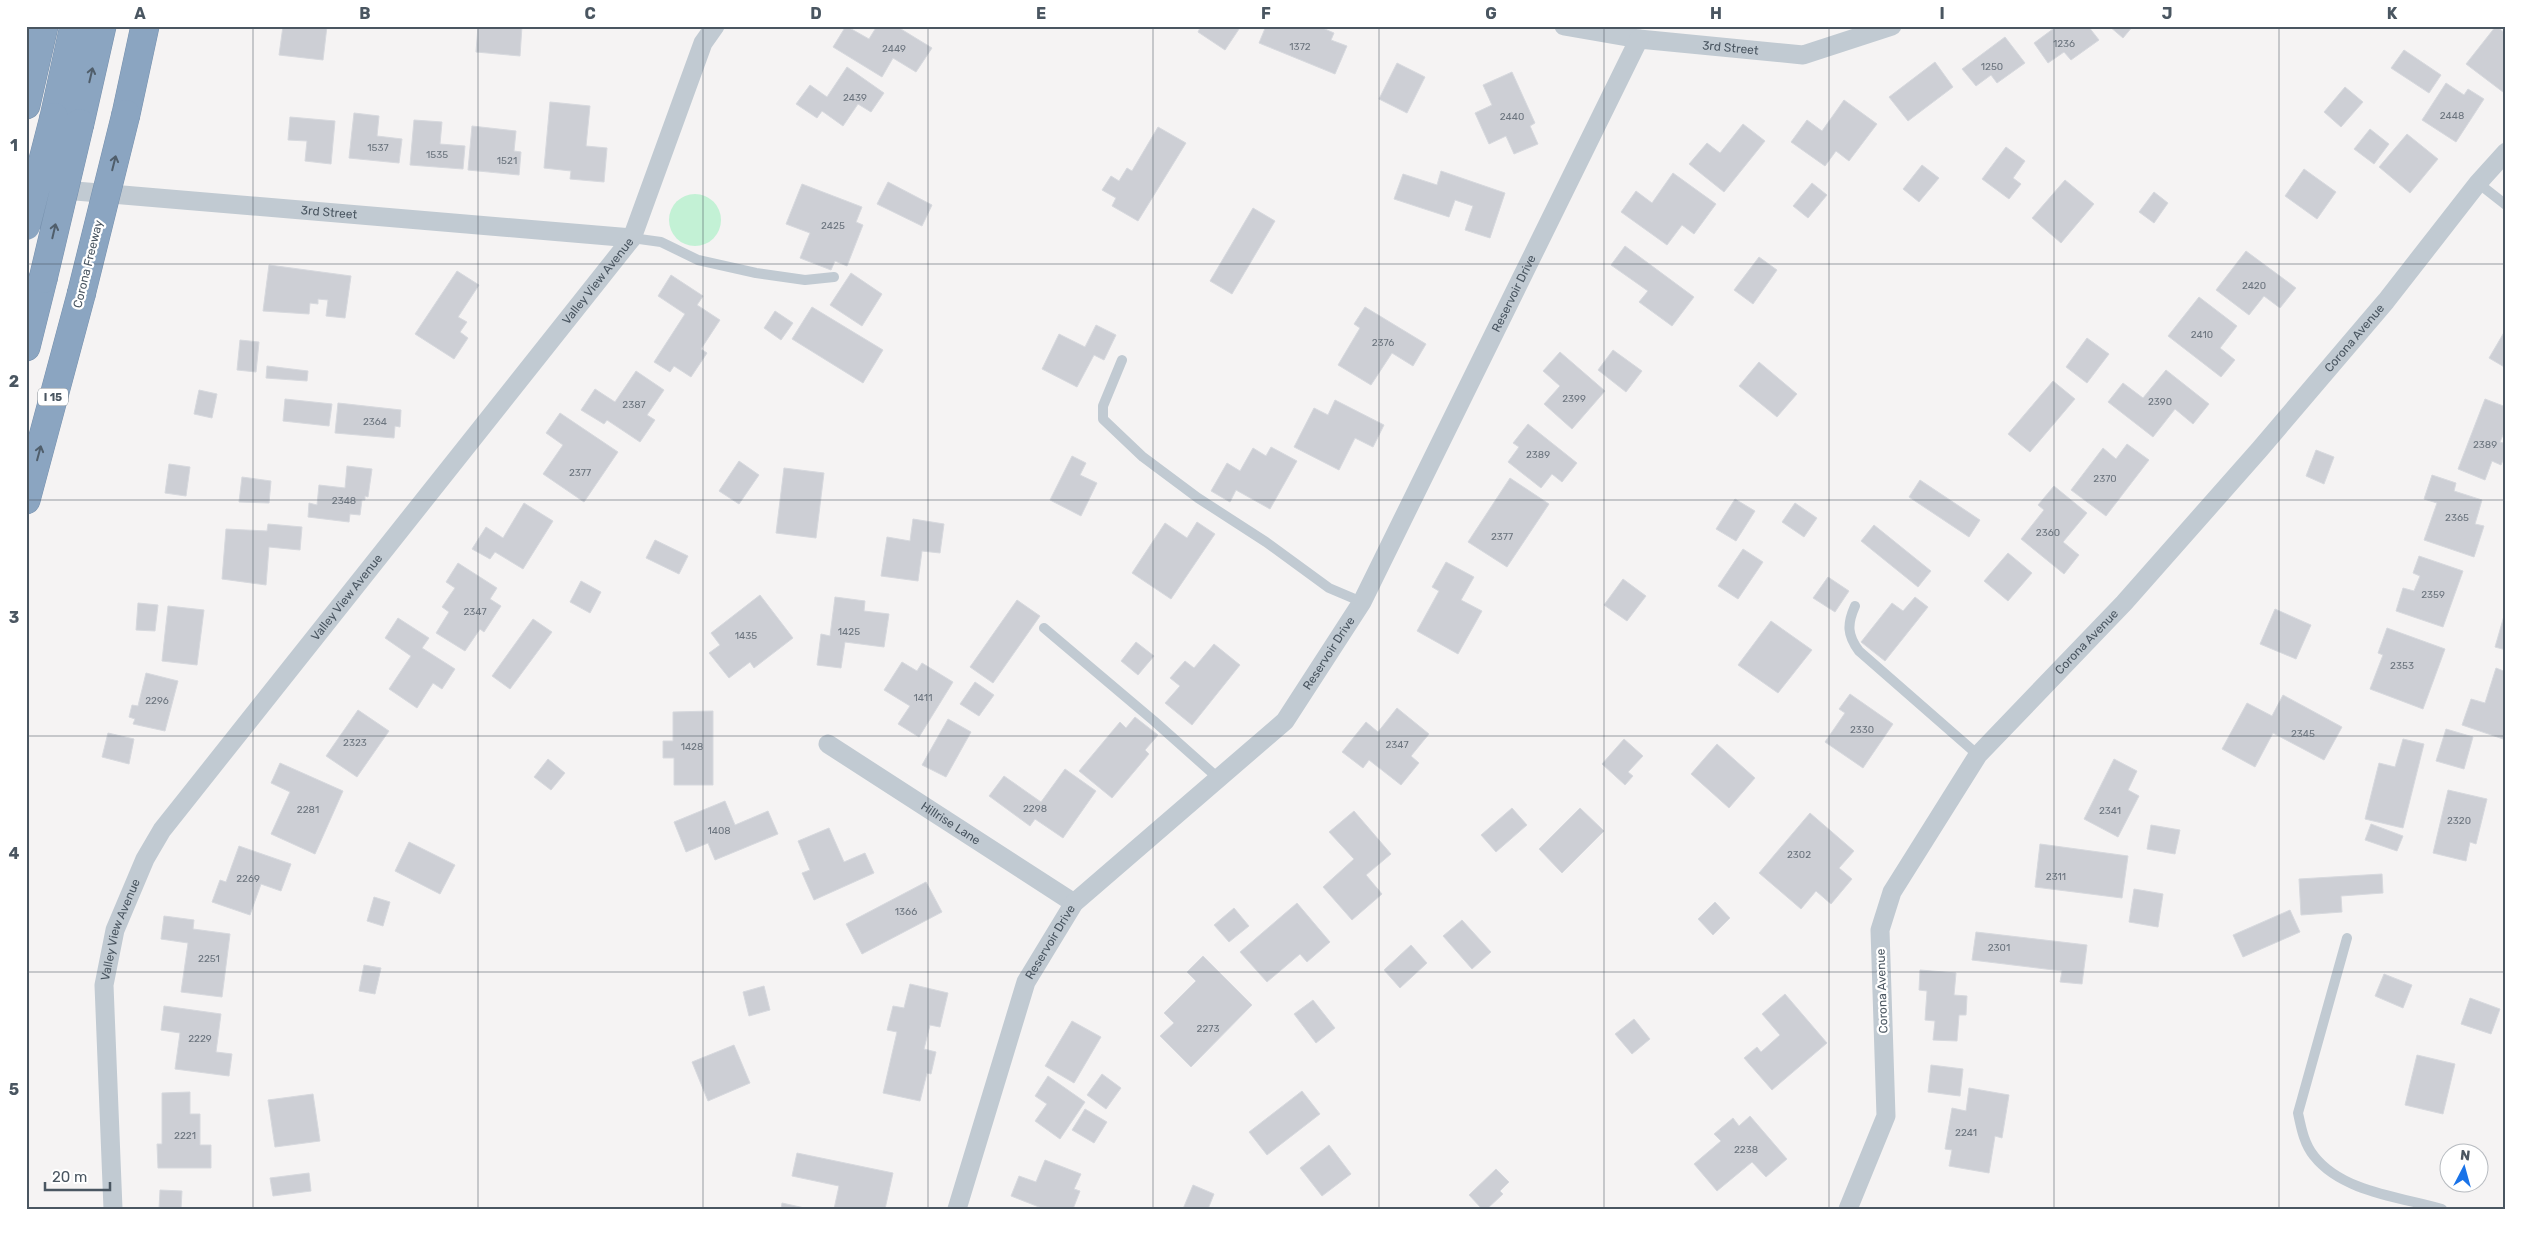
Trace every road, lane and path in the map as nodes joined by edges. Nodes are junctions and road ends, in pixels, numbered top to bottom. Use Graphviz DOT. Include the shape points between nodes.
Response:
graph roads {
  1 [pos="44,26"];
  2 [pos="74,26"];
  3 [pos="102,26"];
  4 [pos="145,26"];
  5 [pos="715,26"];
  6 [pos="1564,26"];
  7 [pos="1892,26"];
  8 [pos="1639,39"];
  9 [pos="28,99"];
  10 [pos="67,120"];
  11 [pos="2506,152"];
  12 [pos="2478,183"];
  13 [pos="26,186"];
  14 [pos="2506,205"];
  15 [pos="26,226"];
  16 [pos="632,238"];
  17 [pos="834,277"];
  18 [pos="26,347"];
  19 [pos="1122,360"];
  20 [pos="26,500"];
  21 [pos="1362,602"];
  22 [pos="1855,606"];
  23 [pos="1044,628"];
  24 [pos="828,744"];
  25 [pos="1978,755"];
  26 [pos="1218,778"];
  27 [pos="1074,903"];
  28 [pos="2347,938"];
  29 [pos="113,1209"];
  30 [pos="957,1209"];
  31 [pos="1848,1209"];
  32 [pos="2442,1209"];
  1 -- 9 [label="highway"];
  2 -- 10 [label="highway"];
  10 -- 3 [label="highway, one-way"];
  20 -- 4 [label="highway, Corona Freeway / I 15, one-way, bridge" via="81,295"];
  5 -- 16 [label="street, Valley View Avenue" via="703,43"];
  6 -- 8 [label="street, 3rd Street"];
  7 -- 8 [label="street, 3rd Street" via="1803,56"];
  8 -- 21 [label="street, Reservoir Drive"];
  10 -- 15 [label="highway, bridge"];
  18 -- 10 [label="highway, one-way, bridge" via="43,278"];
  11 -- 12 [label="street, Corona Avenue"];
  12 -- 14 [label="lane"];
  12 -- 25 [label="street, Corona Avenue" via="2386,301 2260,449 2124,604"];
  13 -- 16 [label="street, 3rd Street"];
  16 -- 17 [label="lane" via="661,242 698,260 756,273 805,280"];
  16 -- 29 [label="street, Valley View Avenue" via="162,830 145,859 115,930 104,985"];
  19 -- 21 [label="lane" via="1103,406 1103,419 1143,457 1198,498 1329,588"];
  21 -- 26 [label="street, Reservoir Drive" via="1285,720"];
  22 -- 25 [label="lane" via="1848,630 1858,651"];
  23 -- 26 [label="lane"];
  24 -- 27 [label="street, Hillrise Lane"];
  25 -- 31 [label="street, Corona Avenue" via="1886,905 1880,930 1886,1116"];
  26 -- 27 [label="street, Reservoir Drive"];
  27 -- 30 [label="street, Reservoir Drive" via="1026,982"];
  28 -- 32 [label="lane" via="2298,1113 2303,1135 2313,1155 2329,1171 2354,1185"];
}
